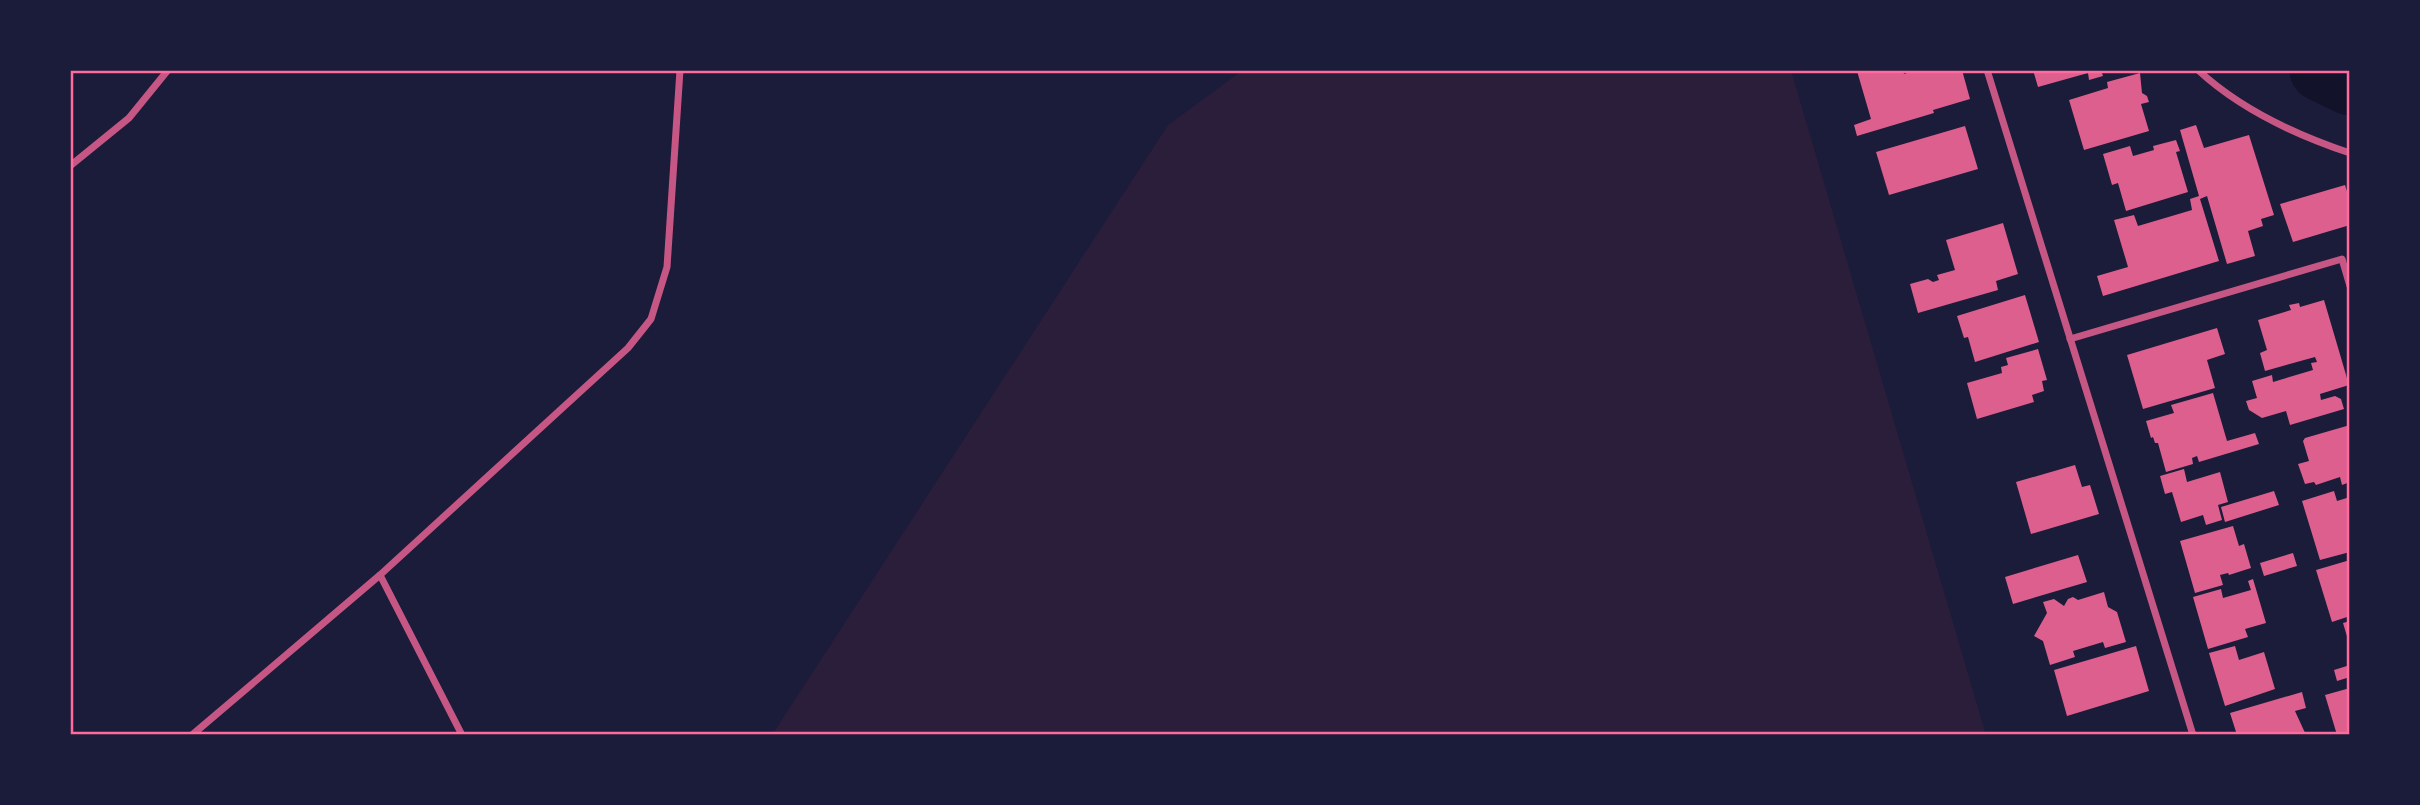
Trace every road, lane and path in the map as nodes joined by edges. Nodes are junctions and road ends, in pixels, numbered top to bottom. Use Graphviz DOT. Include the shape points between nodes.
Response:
graph roads {
  1 [pos="168,70"];
  2 [pos="680,70"];
  3 [pos="1987,70"];
  4 [pos="2198,70"];
  5 [pos="2350,153"];
  6 [pos="70,166"];
  7 [pos="2350,286"];
  8 [pos="2070,339"];
  9 [pos="380,575"];
  10 [pos="191,735"];
  11 [pos="462,735"];
  12 [pos="2193,735"];
  1 -- 6 [label="street" via="129,118"];
  2 -- 9 [label="street" via="667,267 651,319 628,348"];
  3 -- 8 [label="street"];
  4 -- 5 [label="street" via="2221,90 2271,120"];
  7 -- 8 [label="street" via="2342,259"];
  8 -- 12 [label="street"];
  9 -- 10 [label="street"];
  9 -- 11 [label="street"];
}
